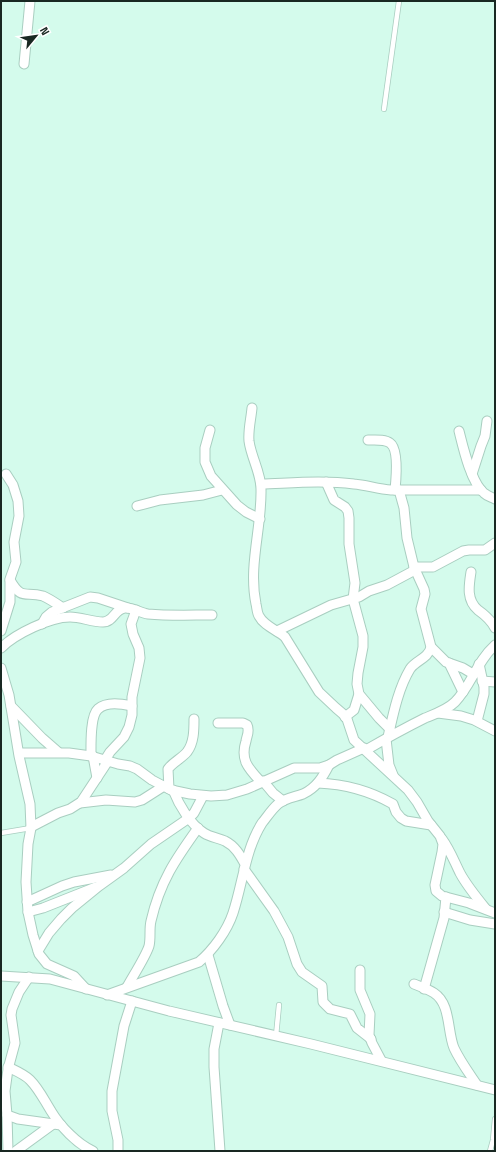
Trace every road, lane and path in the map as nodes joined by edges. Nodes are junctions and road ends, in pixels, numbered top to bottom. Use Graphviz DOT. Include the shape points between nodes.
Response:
graph roads {
  1 [pos="30,1"];
  2 [pos="399,1"];
  3 [pos="24,64"];
  4 [pos="384,109"];
  5 [pos="252,408"];
  6 [pos="487,421"];
  7 [pos="210,430"];
  8 [pos="459,431"];
  9 [pos="368,440"];
  10 [pos="6,474"];
  11 [pos="472,474"];
  12 [pos="326,482"];
  13 [pos="261,484"];
  14 [pos="222,490"];
  15 [pos="397,490"];
  16 [pos="481,490"];
  17 [pos="495,499"];
  18 [pos="137,506"];
  19 [pos="260,519"];
  20 [pos="495,544"];
  21 [pos="414,568"];
  22 [pos="471,572"];
  23 [pos="10,579"];
  24 [pos="353,598"];
  25 [pos="63,608"];
  26 [pos="132,609"];
  27 [pos="212,615"];
  28 [pos="42,624"];
  29 [pos="495,628"];
  30 [pos="1,631"];
  31 [pos="277,631"];
  32 [pos="495,645"];
  33 [pos="431,647"];
  34 [pos="1,648"];
  35 [pos="449,663"];
  36 [pos="479,664"];
  37 [pos="1,668"];
  38 [pos="473,674"];
  39 [pos="482,681"];
  40 [pos="495,682"];
  41 [pos="463,692"];
  42 [pos="359,694"];
  43 [pos="11,706"];
  44 [pos="132,706"];
  45 [pos="438,713"];
  46 [pos="345,717"];
  47 [pos="194,719"];
  48 [pos="477,722"];
  49 [pos="218,724"];
  50 [pos="495,731"];
  51 [pos="388,735"];
  52 [pos="365,749"];
  53 [pos="58,752"];
  54 [pos="19,753"];
  55 [pos="92,756"];
  56 [pos="107,761"];
  57 [pos="329,765"];
  58 [pos="393,776"];
  59 [pos="97,778"];
  60 [pos="262,781"];
  61 [pos="318,783"];
  62 [pos="169,789"];
  63 [pos="203,796"];
  64 [pos="283,801"];
  65 [pos="80,803"];
  66 [pos="189,818"];
  67 [pos="431,825"];
  68 [pos="31,827"];
  69 [pos="198,828"];
  70 [pos="1,833"];
  71 [pos="440,837"];
  72 [pos="245,866"];
  73 [pos="114,875"];
  74 [pos="99,886"];
  75 [pos="446,897"];
  76 [pos="27,902"];
  77 [pos="28,912"];
  78 [pos="444,912"];
  79 [pos="491,912"];
  80 [pos="495,924"];
  81 [pos="38,951"];
  82 [pos="208,954"];
  83 [pos="360,970"];
  84 [pos="1,976"];
  85 [pos="30,977"];
  86 [pos="414,984"];
  87 [pos="127,987"];
  88 [pos="424,988"];
  89 [pos="86,989"];
  90 [pos="107,995"];
  91 [pos="132,1001"];
  92 [pos="279,1004"];
  93 [pos="219,1023"];
  94 [pos="230,1025"];
  95 [pos="276,1036"];
  96 [pos="371,1039"];
  97 [pos="381,1060"];
  98 [pos="8,1067"];
  99 [pos="477,1085"];
  100 [pos="495,1090"];
  101 [pos="5,1109"];
  102 [pos="495,1119"];
  103 [pos="57,1125"];
  104 [pos="8,1151"];
  105 [pos="16,1151"];
  106 [pos="93,1151"];
  107 [pos="118,1151"];
  108 [pos="220,1151"];
  109 [pos="490,1151"];
  1 -- 3 [label="street"];
  2 -- 4 [label="lane"];
  5 -- 13 [label="street" via="249,443"];
  6 -- 11 [label="street" via="485,436"];
  7 -- 14 [label="street" via="205,448 205,462 211,476"];
  8 -- 11 [label="street"];
  9 -- 15 [label="street" via="387,441 393,446"];
  10 -- 23 [label="street" via="18,500 19,516 14,542 16,562"];
  11 -- 16 [label="street"];
  12 -- 13 [label="street"];
  12 -- 15 [label="street" via="354,484 379,490"];
  12 -- 24 [label="street" via="334,500 348,511 349,544 355,583"];
  13 -- 19 [label="street"];
  14 -- 18 [label="street"];
  14 -- 19 [label="street" via="246,512"];
  15 -- 16 [label="street"];
  15 -- 21 [label="street" via="404,508"];
  16 -- 17 [label="street"];
  19 -- 31 [label="street" via="254,594 258,616"];
  20 -- 21 [label="street" via="485,550 462,551 433,567"];
  21 -- 24 [label="street" via="387,585"];
  21 -- 33 [label="street" via="424,589 421,609"];
  22 -- 29 [label="street" via="469,591 472,605 486,615"];
  23 -- 25 [label="street" via="19,592 47,598"];
  23 -- 30 [label="street" via="10,602"];
  24 -- 31 [label="street" via="331,605"];
  24 -- 42 [label="street" via="363,636 357,684"];
  25 -- 26 [label="street" via="90,598 98,598"];
  25 -- 28 [label="street" via="52,612"];
  26 -- 27 [label="street" via="147,614"];
  26 -- 28 [label="street" via="121,609 108,621 71,617"];
  26 -- 44 [label="street" via="131,624 140,658"];
  28 -- 34 [label="street" via="17,636"];
  31 -- 46 [label="street" via="294,649 319,692"];
  32 -- 36 [label="street"];
  33 -- 35 [label="street"];
  33 -- 51 [label="street" via="425,657 411,667"];
  35 -- 38 [label="street"];
  35 -- 41 [label="street"];
  36 -- 38 [label="street"];
  36 -- 39 [label="street"];
  37 -- 43 [label="street"];
  38 -- 41 [label="street"];
  39 -- 40 [label="street"];
  39 -- 48 [label="street" via="484,694"];
  41 -- 45 [label="street" via="454,704"];
  42 -- 46 [label="street" via="354,710"];
  42 -- 51 [label="street"];
  43 -- 53 [label="street"];
  43 -- 54 [label="street"];
  44 -- 55 [label="street" via="110,704 98,708 94,716"];
  44 -- 56 [label="street" via="124,737 110,752"];
  45 -- 48 [label="street" via="461,716"];
  45 -- 51 [label="street"];
  46 -- 52 [label="street" via="354,740"];
  47 -- 62 [label="street" via="193,737 187,752 168,770"];
  48 -- 50 [label="street"];
  49 -- 60 [label="street" via="243,723 247,726 249,731 244,746 244,759 249,770"];
  51 -- 52 [label="street"];
  51 -- 58 [label="street" via="389,765"];
  52 -- 57 [label="street"];
  52 -- 58 [label="street"];
  53 -- 54 [label="street"];
  53 -- 55 [label="street"];
  54 -- 68 [label="street" via="30,804"];
  55 -- 56 [label="street"];
  55 -- 59 [label="street"];
  56 -- 59 [label="street"];
  56 -- 62 [label="street" via="137,769"];
  57 -- 60 [label="street" via="320,768 294,768"];
  57 -- 61 [label="street"];
  58 -- 67 [label="street" via="408,790"];
  59 -- 65 [label="street"];
  60 -- 63 [label="street" via="227,795"];
  60 -- 64 [label="street"];
  61 -- 64 [label="street" via="303,794"];
  61 -- 67 [label="street" via="339,784 368,792 393,804 396,812 406,821"];
  62 -- 63 [label="street"];
  62 -- 65 [label="street" via="135,802 106,800"];
  62 -- 66 [label="street"];
  63 -- 66 [label="street"];
  64 -- 72 [label="street" via="262,824"];
  65 -- 68 [label="street"];
  66 -- 69 [label="street"];
  66 -- 73 [label="street" via="151,844"];
  67 -- 71 [label="street"];
  68 -- 70 [label="lane"];
  68 -- 76 [label="street" via="26,875"];
  69 -- 72 [label="street" via="205,834 226,841 234,848"];
  69 -- 87 [label="street" via="178,855 160,890 150,923 149,946"];
  71 -- 75 [label="street" via="443,844 435,885 436,891"];
  71 -- 79 [label="street" via="449,848 460,874"];
  72 -- 82 [label="street" via="231,918"];
  72 -- 96 [label="street" via="288,937 302,972 322,986 323,1002 330,1009 350,1014 357,1028"];
  73 -- 74 [label="street"];
  73 -- 76 [label="street" via="74,882"];
  74 -- 77 [label="street"];
  74 -- 81 [label="street" via="61,919"];
  75 -- 78 [label="street"];
  75 -- 79 [label="street"];
  76 -- 77 [label="street"];
  77 -- 81 [label="street"];
  78 -- 80 [label="street"];
  78 -- 88 [label="street"];
  81 -- 89 [label="street" via="48,964 74,976"];
  82 -- 87 [label="street" via="199,962"];
  82 -- 94 [label="street"];
  83 -- 96 [label="street" via="360,990 370,1014"];
  84 -- 85 [label="street"];
  85 -- 89 [label="street" via="50,979"];
  85 -- 98 [label="street" via="22,986 12,1009 15,1042"];
  86 -- 88 [label="street"];
  87 -- 90 [label="street"];
  88 -- 99 [label="street" via="440,999 445,1009 454,1048"];
  89 -- 90 [label="street"];
  90 -- 91 [label="street"];
  91 -- 93 [label="street"];
  91 -- 107 [label="street" via="124,1026 112,1091"];
  92 -- 95 [label="lane"];
  93 -- 94 [label="street"];
  93 -- 108 [label="street" via="214,1049 214,1067"];
  94 -- 95 [label="street"];
  95 -- 97 [label="street"];
  96 -- 97 [label="street"];
  97 -- 99 [label="street"];
  98 -- 101 [label="street"];
  98 -- 103 [label="street" via="29,1079 37,1088"];
  99 -- 100 [label="street"];
  101 -- 103 [label="street" via="18,1119"];
  101 -- 104 [label="street"];
  102 -- 109 [label="lane"];
  103 -- 105 [label="street"];
  103 -- 106 [label="street"];
}
